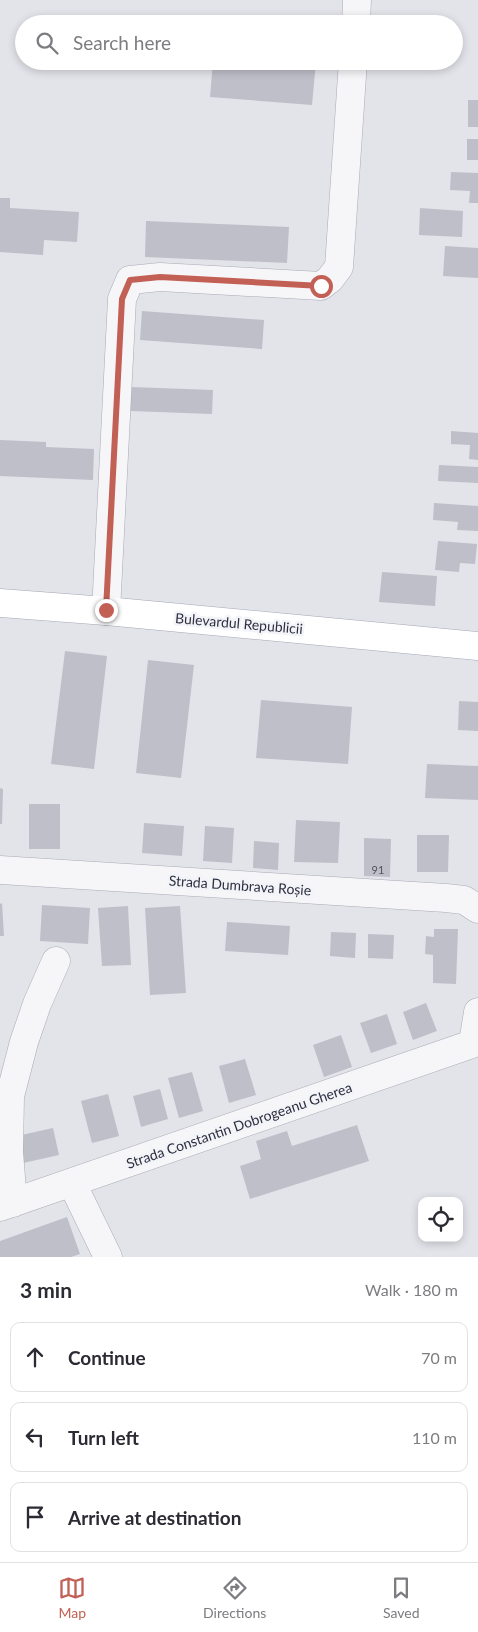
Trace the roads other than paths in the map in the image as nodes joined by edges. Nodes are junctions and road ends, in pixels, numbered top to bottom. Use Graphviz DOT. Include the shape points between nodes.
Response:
graph roads {
  1 [pos="357,0"];
  2 [pos="356,15"];
  3 [pos="352,70"];
  4 [pos="0,603"];
  5 [pos="106,610"];
  6 [pos="478,646"];
  7 [pos="0,870"];
  8 [pos="478,909"];
  9 [pos="56,961"];
  10 [pos="478,1012"];
  11 [pos="476,1043"];
  12 [pos="72,1183"];
  13 [pos="6,1205"];
  14 [pos="108,1257"];
  1 -- 2 [label="street"];
  3 -- 5 [label="street" via="339,267 330,279 321,286 160,277 130,280 122,299"];
  4 -- 5 [label="main road, Bulevardul Republicii"];
  5 -- 6 [label="main road, Bulevardul Republicii"];
  7 -- 8 [label="street, Strada Dumbrava Roșie" via="446,898 464,900"];
  9 -- 13 [label="street" via="24,1042 10,1096"];
  10 -- 11 [label="street"];
  11 -- 12 [label="street, Strada Constantin Dobrogeanu Gherea"];
  12 -- 13 [label="street, Strada Constantin Dobrogeanu Gherea"];
  12 -- 14 [label="street"];
}
